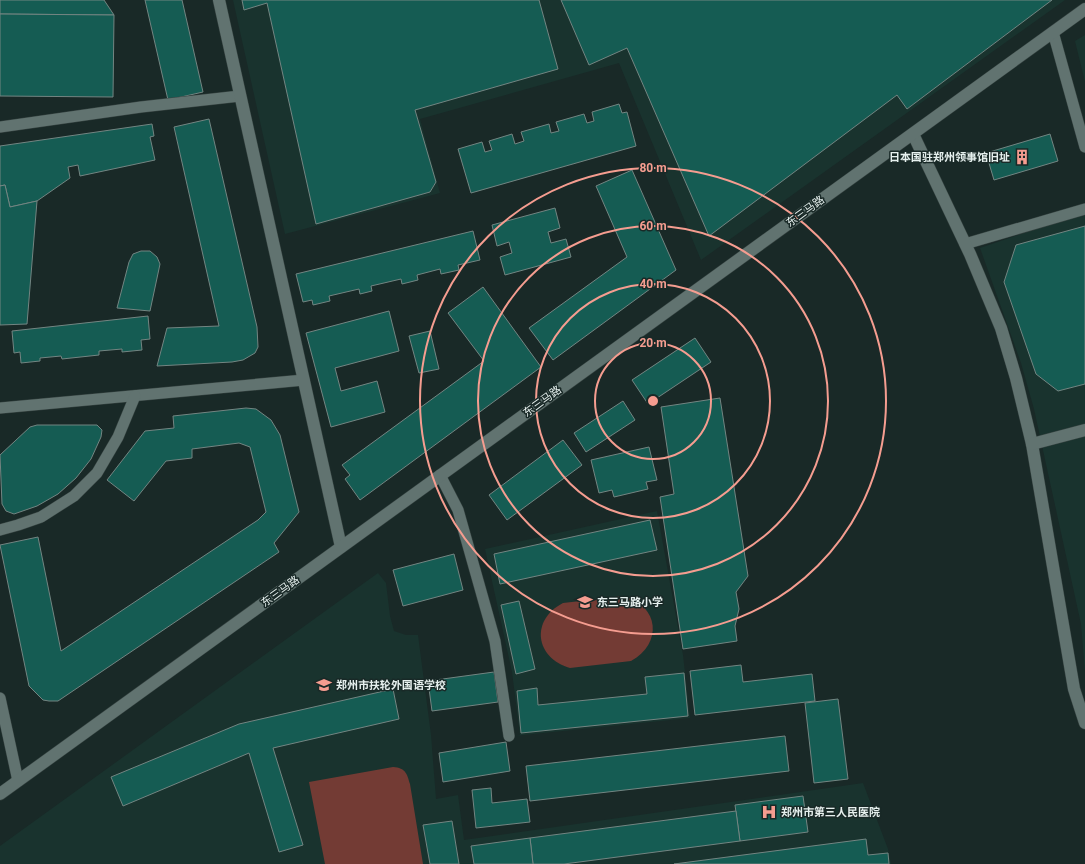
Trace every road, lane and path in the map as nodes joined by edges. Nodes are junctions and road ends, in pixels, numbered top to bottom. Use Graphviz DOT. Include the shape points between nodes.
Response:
graph roads {
  1 [pos="219,0"];
  2 [pos="1085,9"];
  3 [pos="1053,32"];
  4 [pos="240,96"];
  5 [pos="0,127"];
  6 [pos="913,134"];
  7 [pos="1085,147"];
  8 [pos="1085,209"];
  9 [pos="965,244"];
  10 [pos="304,380"];
  11 [pos="135,396"];
  12 [pos="0,408"];
  13 [pos="1085,430"];
  14 [pos="1032,444"];
  15 [pos="440,475"];
  16 [pos="0,530"];
  17 [pos="341,547"];
  18 [pos="0,698"];
  19 [pos="1085,723"];
  20 [pos="509,736"];
  21 [pos="18,781"];
  22 [pos="0,794"];
  1 -- 4 [label="street"];
  2 -- 3 [label="street, 东三马路"];
  3 -- 6 [label="street, 东三马路"];
  3 -- 7 [label="lane"];
  4 -- 5 [label="lane"];
  4 -- 10 [label="street"];
  6 -- 9 [label="street"];
  6 -- 15 [label="street, 东三马路"];
  8 -- 9 [label="lane"];
  9 -- 14 [label="street" via="1001,328"];
  10 -- 11 [label="lane"];
  10 -- 17 [label="street"];
  11 -- 12 [label="lane"];
  11 -- 16 [label="lane" via="115,443 97,473 74,496 41,517"];
  13 -- 14 [label="street"];
  14 -- 19 [label="street" via="1074,689"];
  15 -- 17 [label="street, 东三马路"];
  15 -- 20 [label="lane" via="458,510 495,641"];
  17 -- 21 [label="street, 东三马路"];
  18 -- 21 [label="lane"];
  21 -- 22 [label="street, 东三马路"];
}
